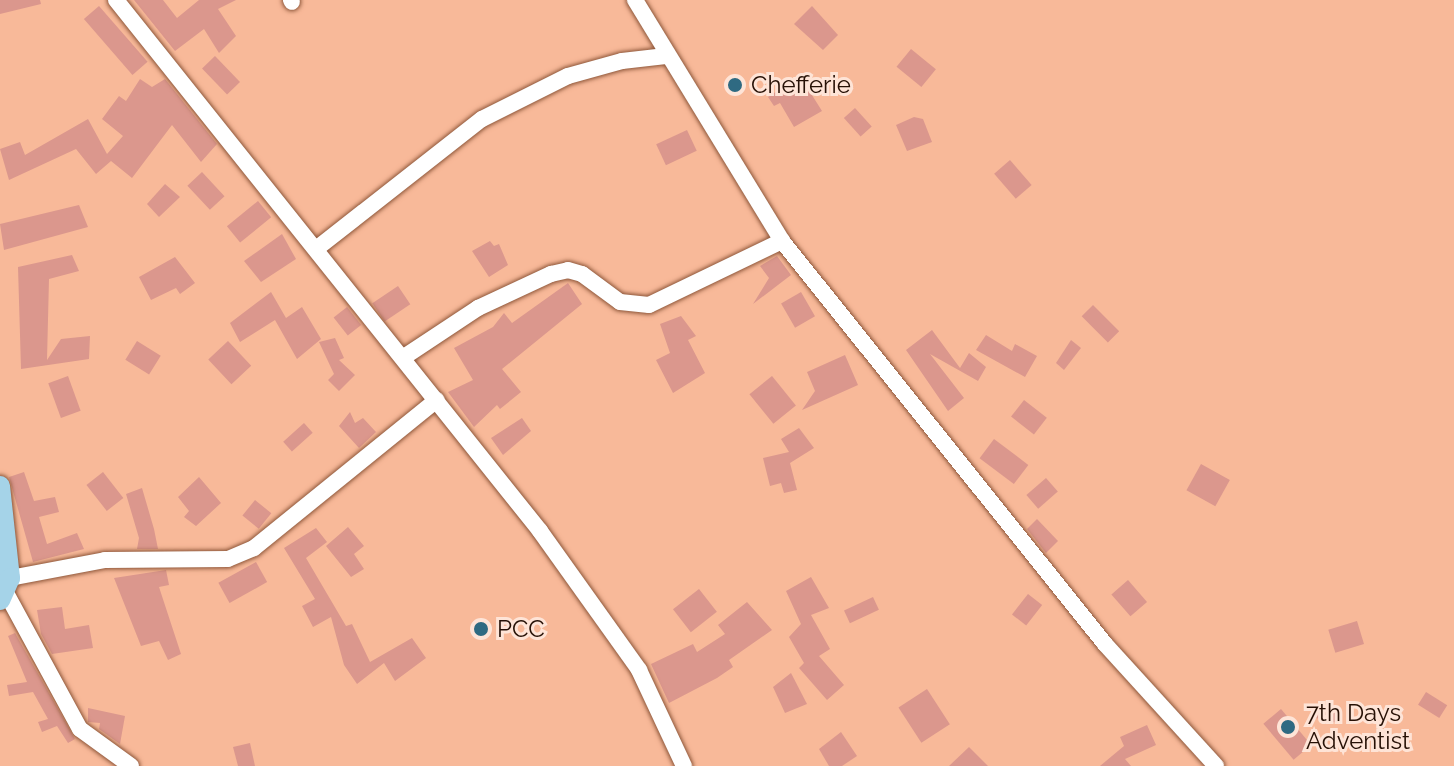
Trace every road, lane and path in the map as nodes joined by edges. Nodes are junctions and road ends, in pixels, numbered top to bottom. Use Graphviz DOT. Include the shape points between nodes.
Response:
graph roads {
  1 [pos="116,0"];
  2 [pos="635,0"];
  3 [pos="666,56"];
  4 [pos="782,241"];
  5 [pos="316,249"];
  6 [pos="404,357"];
  7 [pos="437,400"];
  8 [pos="0,486"];
  9 [pos="5,590"];
  10 [pos="131,766"];
  11 [pos="684,766"];
  12 [pos="1216,766"];
  1 -- 5 [label="street"];
  2 -- 3 [label="street"];
  3 -- 4 [label="street"];
  3 -- 5 [label="street" via="568,76 482,119"];
  4 -- 6 [label="street" via="649,305 620,302 582,274 551,274 478,308"];
  4 -- 12 [label="street" via="1105,644"];
  5 -- 6 [label="street"];
  6 -- 7 [label="street"];
  7 -- 9 [label="street" via="254,548 228,559 105,560"];
  7 -- 11 [label="street" via="639,670"];
  8 -- 9 [label="main road"];
  9 -- 10 [label="street" via="80,729"];
}
